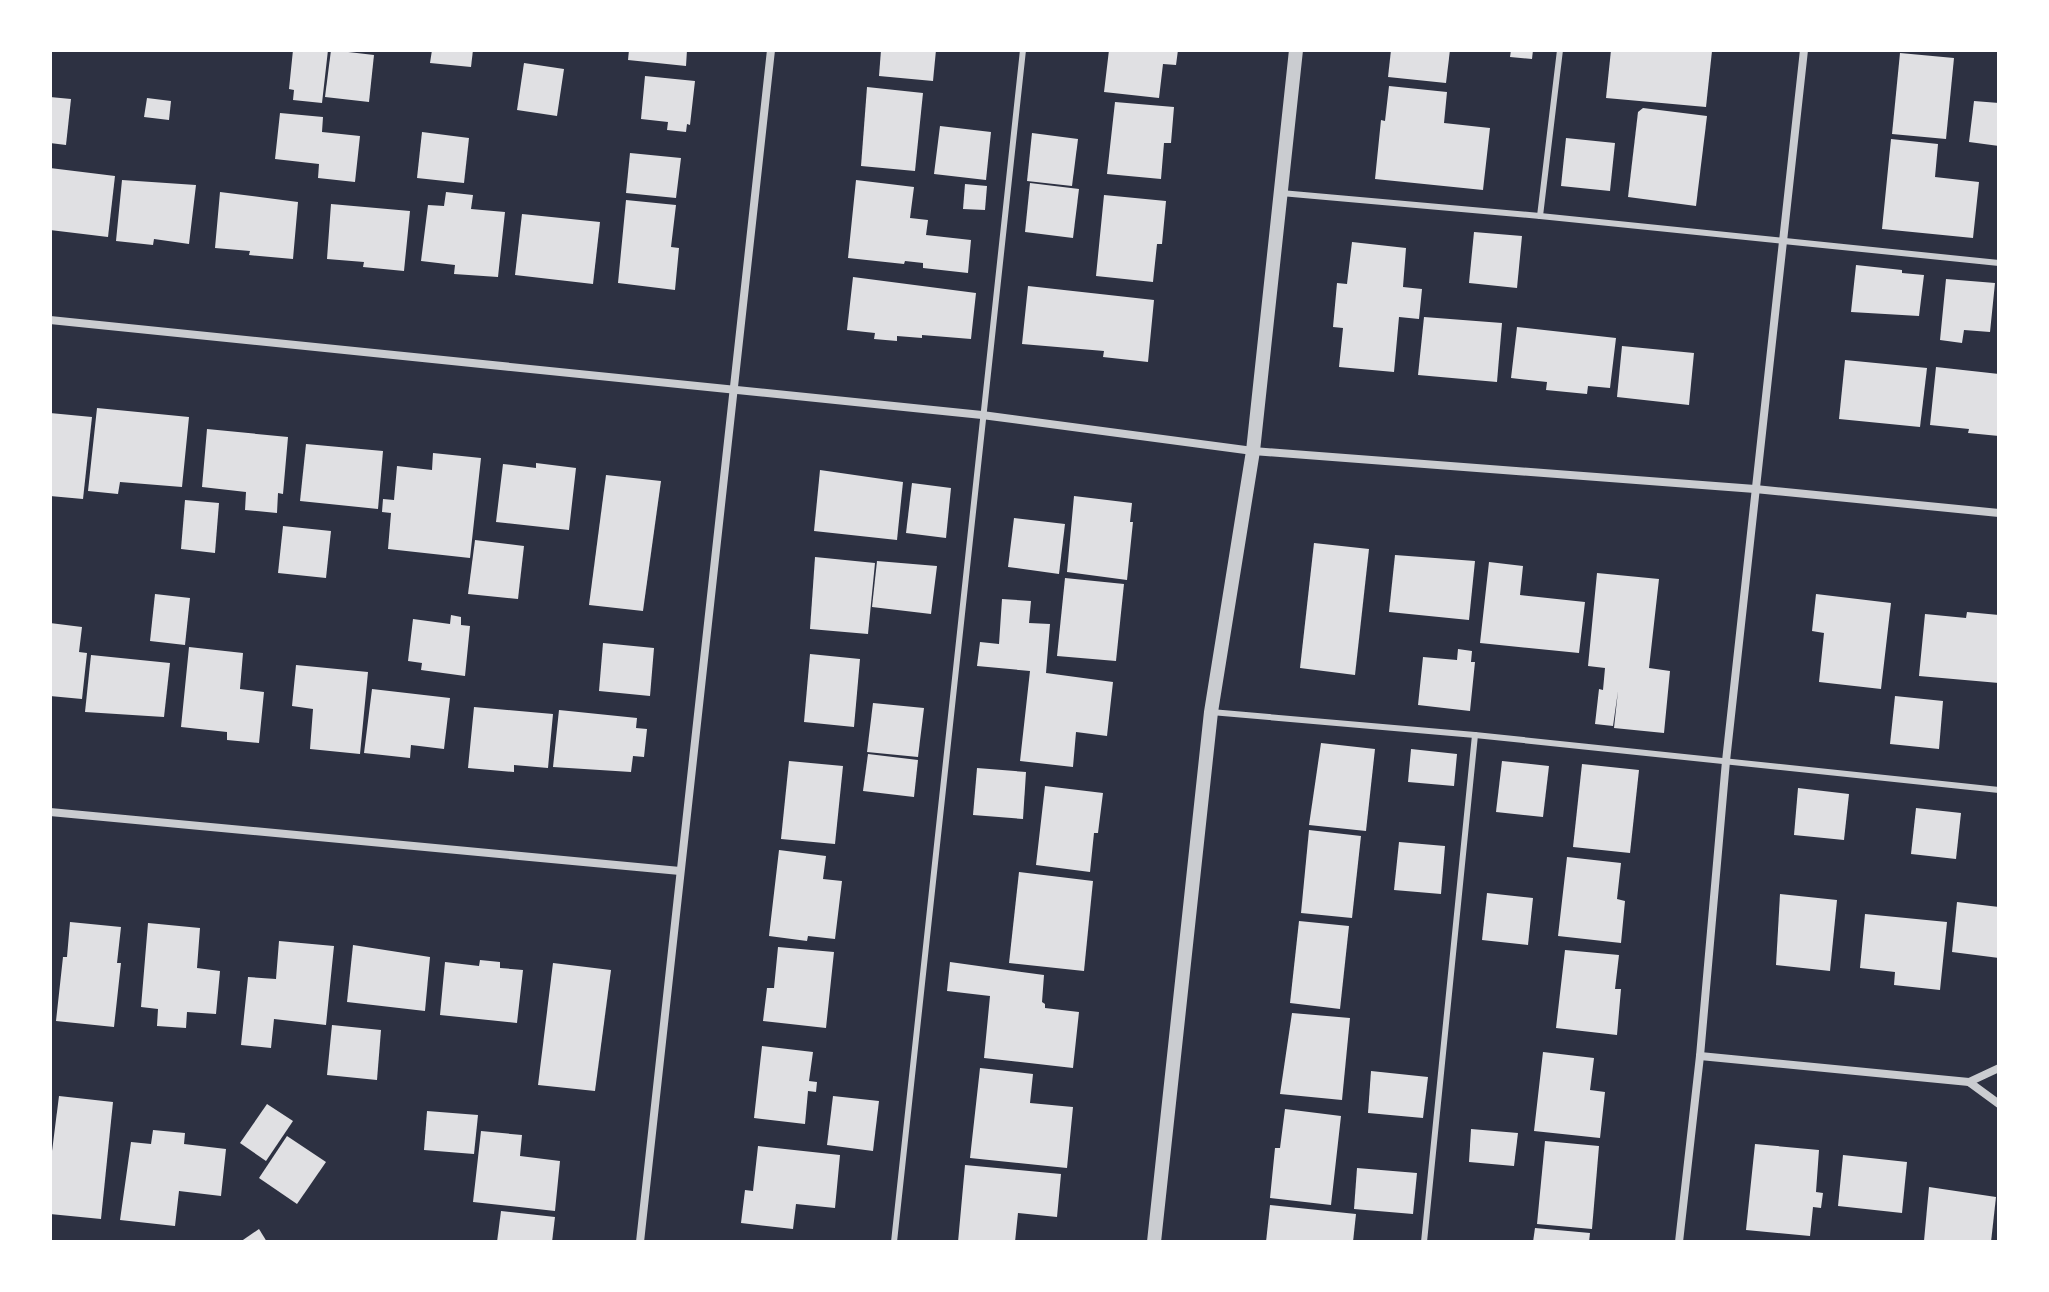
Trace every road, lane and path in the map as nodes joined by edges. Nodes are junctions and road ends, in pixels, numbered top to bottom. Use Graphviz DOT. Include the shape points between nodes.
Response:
graph roads {
  1 [pos="771,50"];
  2 [pos="1023,50"];
  3 [pos="1296,50"];
  4 [pos="1560,50"];
  5 [pos="1804,50"];
  6 [pos="1281,193"];
  7 [pos="1540,216"];
  8 [pos="1783,241"];
  9 [pos="1999,263"];
  10 [pos="50,320"];
  11 [pos="734,390"];
  12 [pos="982,415"];
  13 [pos="1253,451"];
  14 [pos="1755,489"];
  15 [pos="1999,513"];
  16 [pos="1211,712"];
  17 [pos="1475,735"];
  18 [pos="1726,761"];
  19 [pos="1999,790"];
  20 [pos="50,812"];
  21 [pos="680,871"];
  22 [pos="1700,1056"];
  23 [pos="1999,1068"];
  24 [pos="1969,1082"];
  25 [pos="1999,1104"];
  26 [pos="640,1242"];
  27 [pos="894,1242"];
  28 [pos="1154,1242"];
  29 [pos="1424,1242"];
  30 [pos="1679,1242"];
  1 -- 11 [label="street"];
  2 -- 12 [label="lane"];
  3 -- 6 [label="street"];
  4 -- 7 [label="lane"];
  5 -- 8 [label="street"];
  6 -- 7 [label="lane"];
  6 -- 13 [label="street"];
  7 -- 8 [label="lane"];
  8 -- 9 [label="lane"];
  8 -- 14 [label="street"];
  10 -- 11 [label="street"];
  11 -- 12 [label="street"];
  11 -- 21 [label="street"];
  12 -- 13 [label="street"];
  12 -- 27 [label="lane"];
  13 -- 14 [label="street"];
  13 -- 16 [label="street"];
  14 -- 15 [label="street"];
  14 -- 18 [label="street"];
  16 -- 17 [label="lane"];
  16 -- 28 [label="street"];
  17 -- 18 [label="lane"];
  17 -- 29 [label="lane"];
  18 -- 19 [label="lane"];
  18 -- 22 [label="street"];
  20 -- 21 [label="street"];
  21 -- 26 [label="street"];
  22 -- 24 [label="street"];
  22 -- 30 [label="street"];
  23 -- 24 [label="street"];
  24 -- 25 [label="street"];
}
